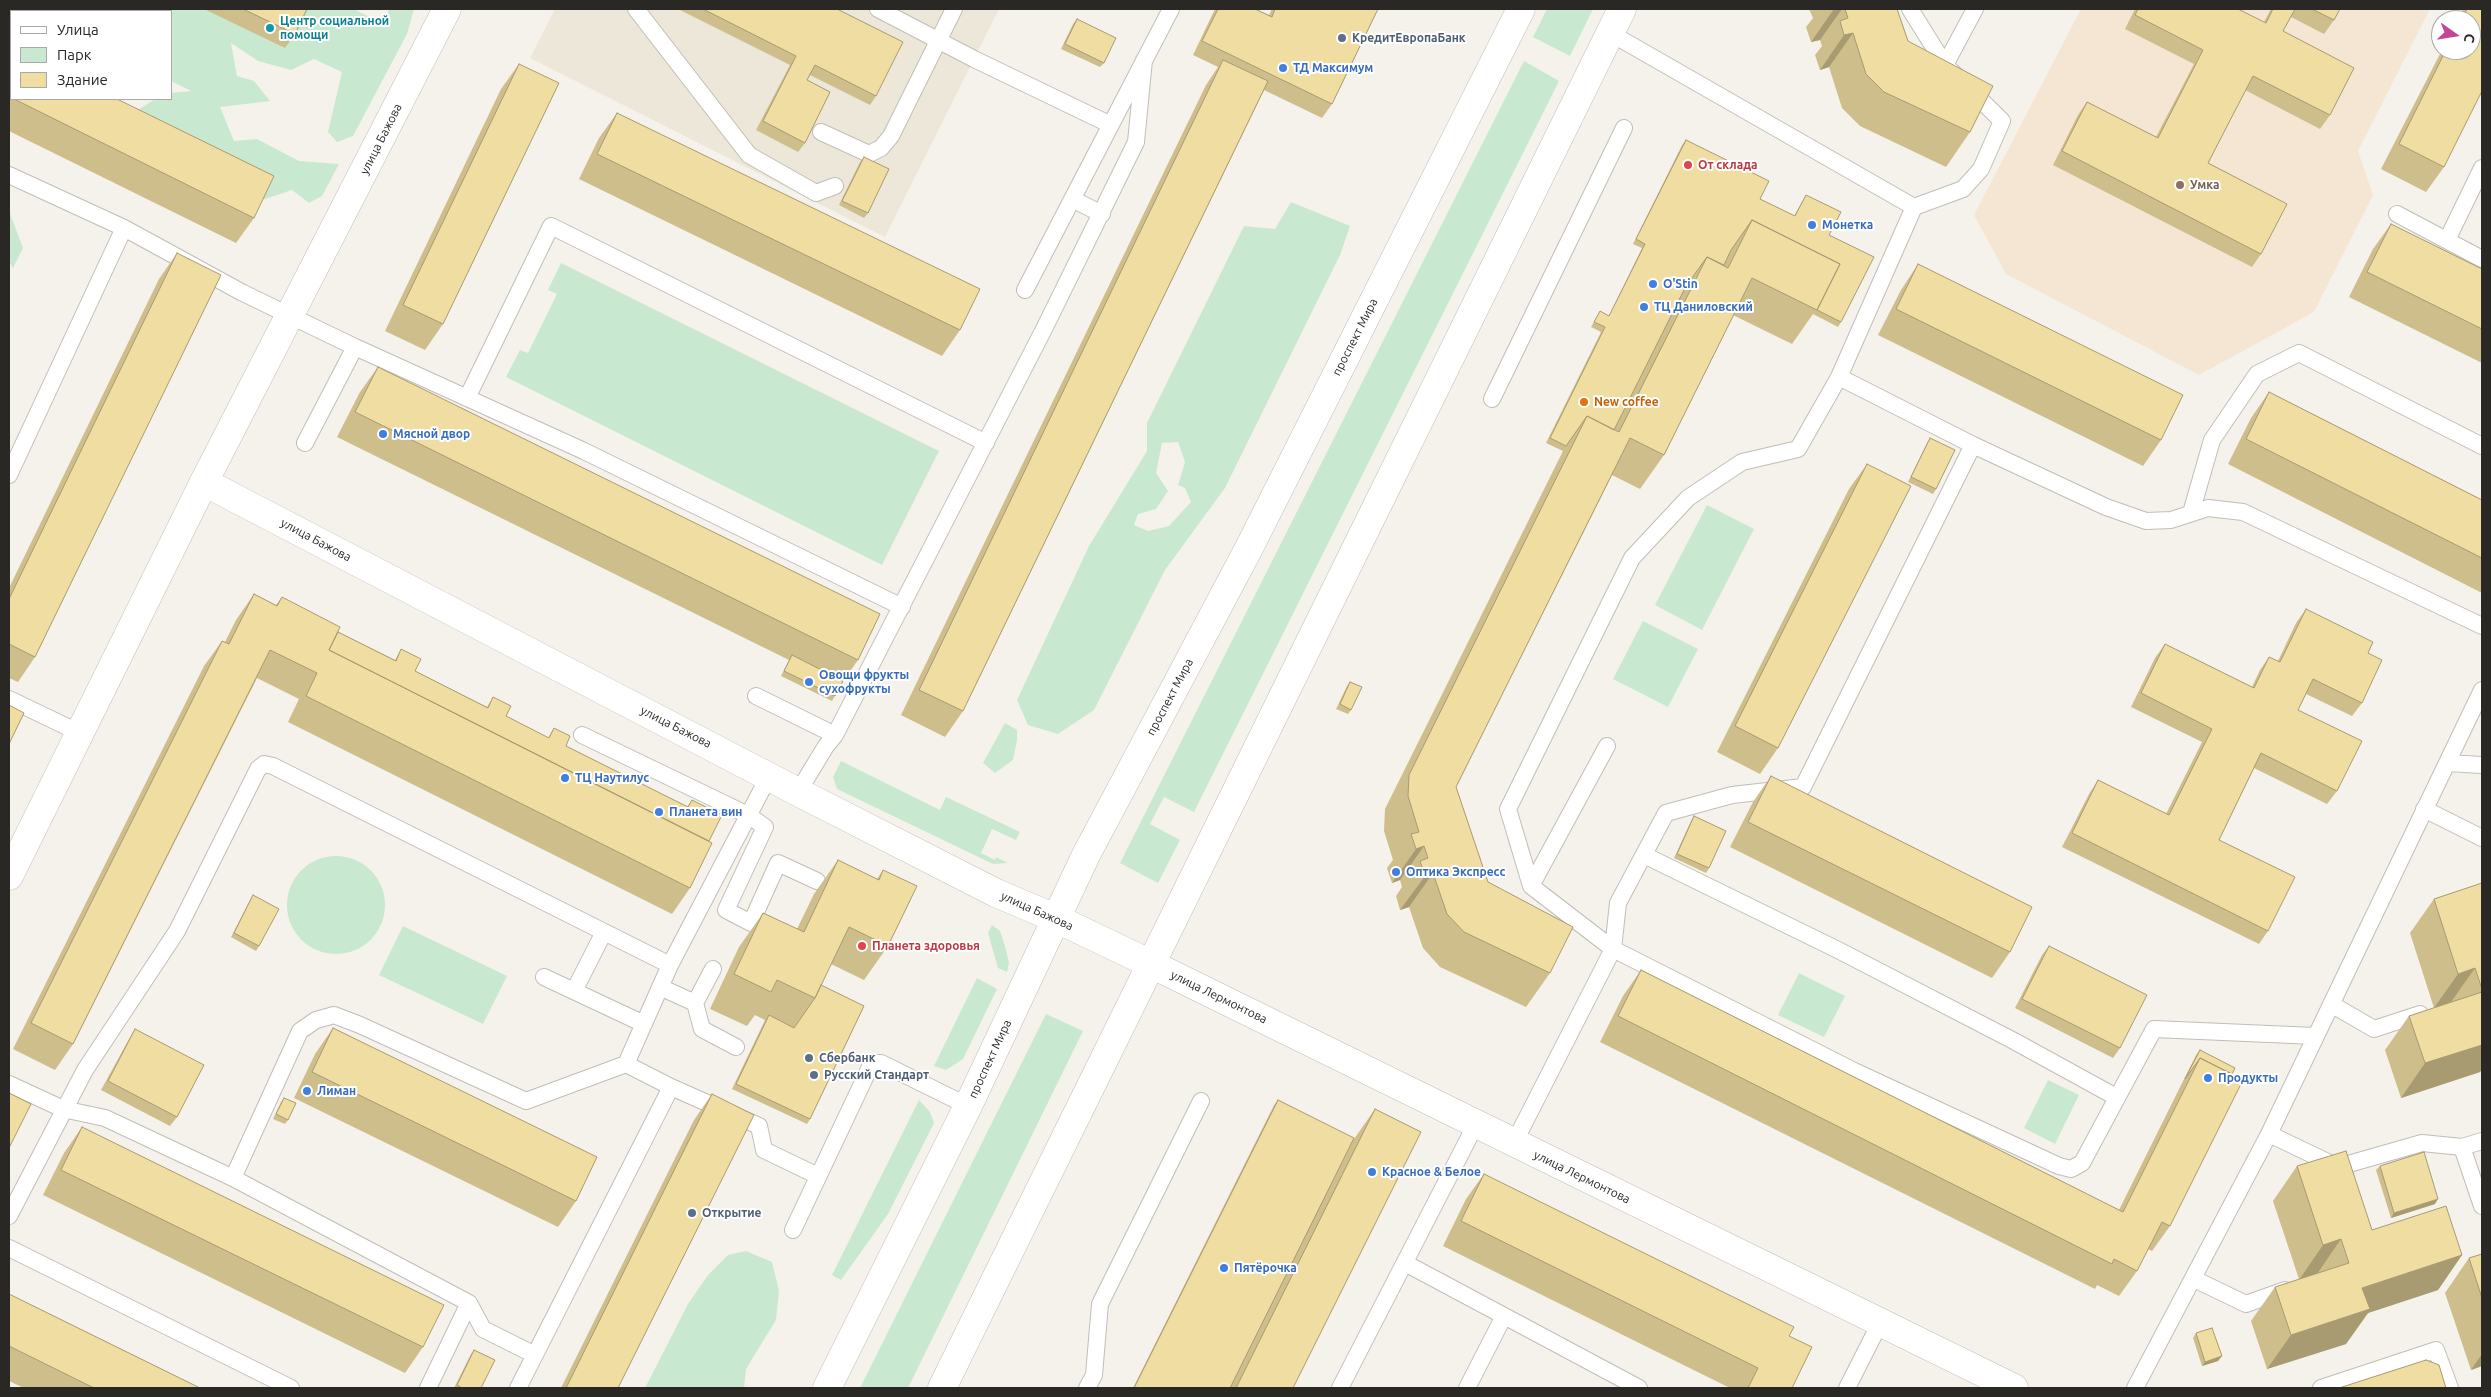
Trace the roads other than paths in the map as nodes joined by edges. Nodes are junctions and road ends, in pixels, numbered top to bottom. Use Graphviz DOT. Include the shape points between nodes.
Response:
graph roads {
  1 [pos="447,9"];
  2 [pos="636,9"];
  3 [pos="878,9"];
  4 [pos="954,9"];
  5 [pos="1171,9"];
  6 [pos="1521,9"];
  7 [pos="1622,9"];
  8 [pos="1910,9"];
  9 [pos="1975,9"];
  10 [pos="1610,33"];
  11 [pos="939,40"];
  12 [pos="1144,60"];
  13 [pos="1945,65"];
  14 [pos="1111,125"];
  15 [pos="1624,128"];
  16 [pos="821,132"];
  17 [pos="2482,168"];
  18 [pos="9,176"];
  19 [pos="835,186"];
  20 [pos="1072,199"];
  21 [pos="1914,207"];
  22 [pos="1102,214"];
  23 [pos="2397,214"];
  24 [pos="124,228"];
  25 [pos="2447,240"];
  26 [pos="2482,259"];
  27 [pos="1025,290"];
  28 [pos="290,315"];
  29 [pos="355,347"];
  30 [pos="1839,377"];
  31 [pos="467,398"];
  32 [pos="1492,399"];
  33 [pos="986,443"];
  34 [pos="305,444"];
  35 [pos="1973,445"];
  36 [pos="2482,446"];
  37 [pos="9,475"];
  38 [pos="204,482"];
  39 [pos="2191,513"];
  40 [pos="902,607"];
  41 [pos="2482,626"];
  42 [pos="2482,690"];
  43 [pos="756,696"];
  44 [pos="9,699"];
  45 [pos="80,733"];
  46 [pos="582,735"];
  47 [pos="835,735"];
  48 [pos="1607,746"];
  49 [pos="2446,763"];
  50 [pos="2482,765"];
  51 [pos="769,776"];
  52 [pos="798,792"];
  53 [pos="2424,809"];
  54 [pos="748,815"];
  55 [pos="2482,838"];
  56 [pos="1644,855"];
  57 [pos="9,876"];
  58 [pos="817,881"];
  59 [pos="1531,886"];
  60 [pos="1055,918"];
  61 [pos="604,932"];
  62 [pos="1613,950"];
  63 [pos="1151,964"];
  64 [pos="670,965"];
  65 [pos="713,969"];
  66 [pos="544,977"];
  67 [pos="660,987"];
  68 [pos="574,991"];
  69 [pos="695,1003"];
  70 [pos="2330,1004"];
  71 [pos="2420,1014"];
  72 [pos="644,1024"];
  73 [pos="2315,1036"];
  74 [pos="736,1047"];
  75 [pos="626,1064"];
  76 [pos="9,1084"];
  77 [pos="670,1088"];
  78 [pos="2116,1097"];
  79 [pos="1200,1101"];
  80 [pos="968,1106"];
  81 [pos="63,1109"];
  82 [pos="1476,1124"];
  83 [pos="2269,1134"];
  84 [pos="2482,1141"];
  85 [pos="1514,1144"];
  86 [pos="2462,1147"];
  87 [pos="2338,1167"];
  88 [pos="818,1176"];
  89 [pos="234,1178"];
  90 [pos="2344,1184"];
  91 [pos="2482,1206"];
  92 [pos="9,1216"];
  93 [pos="793,1230"];
  94 [pos="9,1248"];
  95 [pos="1405,1263"];
  96 [pos="2194,1279"];
  97 [pos="2286,1290"];
  98 [pos="469,1303"];
  99 [pos="1504,1316"];
  100 [pos="1880,1323"];
  101 [pos="534,1355"];
  102 [pos="291,1388"];
  103 [pos="428,1388"];
  104 [pos="518,1388"];
  105 [pos="827,1388"];
  106 [pos="942,1388"];
  107 [pos="1087,1388"];
  108 [pos="1340,1388"];
  109 [pos="1467,1388"];
  110 [pos="1639,1388"];
  111 [pos="1847,1388"];
  112 [pos="2014,1388"];
  113 [pos="2135,1388"];
  114 [pos="2320,1388"];
  115 [pos="2450,1388"];
  1 -- 28 [label="main road, улица Бажова"];
  2 -- 19 [label="lane" via="750,155 816,193"];
  3 -- 11 [label="lane"];
  4 -- 11 [label="lane"];
  5 -- 12 [label="lane"];
  6 -- 60 [label="main road, проспект Мира" via="1249,548"];
  7 -- 10 [label="main road"];
  8 -- 13 [label="lane"];
  9 -- 13 [label="lane"];
  10 -- 21 [label="lane"];
  10 -- 63 [label="main road"];
  11 -- 14 [label="lane"];
  11 -- 16 [label="lane" via="891,136 881,148 869,154"];
  12 -- 14 [label="lane"];
  12 -- 22 [label="lane" via="1136,142"];
  13 -- 21 [label="lane" via="2002,121 1981,168 1963,189"];
  14 -- 20 [label="lane"];
  15 -- 32 [label="lane"];
  17 -- 25 [label="lane"];
  18 -- 24 [label="lane"];
  20 -- 22 [label="lane"];
  20 -- 27 [label="lane"];
  21 -- 30 [label="lane"];
  22 -- 33 [label="lane"];
  23 -- 25 [label="lane"];
  24 -- 28 [label="lane"];
  24 -- 37 [label="lane"];
  25 -- 26 [label="lane"];
  28 -- 29 [label="lane"];
  28 -- 38 [label="main road, улица Бажова"];
  29 -- 31 [label="lane"];
  29 -- 34 [label="lane"];
  30 -- 35 [label="lane"];
  30 -- 59 [label="lane" via="1798,449 1742,462 1688,498 1632,558 1508,809"];
  31 -- 33 [label="lane" via="551,226"];
  31 -- 40 [label="lane" via="584,451"];
  33 -- 40 [label="lane"];
  35 -- 39 [label="lane" via="2106,507 2146,521 2171,520"];
  35 -- 56 [label="lane" via="1803,787 1732,795 1666,813"];
  36 -- 39 [label="lane" via="2299,353 2258,374 2212,440"];
  38 -- 45 [label="main road, улица Бажова"];
  38 -- 51 [label="main road, улица Бажова"];
  39 -- 41 [label="lane" via="2208,508 2243,512"];
  40 -- 47 [label="lane"];
  42 -- 49 [label="lane"];
  43 -- 47 [label="lane"];
  44 -- 45 [label="lane"];
  45 -- 57 [label="main road, улица Бажова"];
  46 -- 54 [label="lane"];
  47 -- 52 [label="lane"];
  48 -- 59 [label="lane"];
  49 -- 50 [label="lane"];
  49 -- 53 [label="lane"];
  51 -- 52 [label="main road, улица Бажова"];
  51 -- 54 [label="lane"];
  52 -- 60 [label="main road, улица Бажова" via="996,893"];
  53 -- 55 [label="lane"];
  53 -- 70 [label="lane"];
  54 -- 58 [label="lane" via="765,827 726,910 751,923 778,863"];
  54 -- 64 [label="lane"];
  56 -- 62 [label="lane" via="1618,903"];
  56 -- 78 [label="lane" via="1838,950"];
  59 -- 62 [label="lane"];
  60 -- 63 [label="main road, улица Бажова"];
  60 -- 80 [label="main road, проспект Мира"];
  61 -- 64 [label="lane"];
  61 -- 68 [label="lane"];
  61 -- 81 [label="lane" via="264,764 258,768 177,931 90,1062"];
  62 -- 78 [label="lane" via="1854,1071 2059,1166 2071,1169 2082,1163"];
  62 -- 85 [label="lane"];
  63 -- 82 [label="main road, улица Лермонтова"];
  63 -- 106 [label="main road"];
  64 -- 67 [label="lane"];
  65 -- 69 [label="lane"];
  66 -- 68 [label="lane"];
  67 -- 69 [label="lane"];
  67 -- 72 [label="lane"];
  68 -- 72 [label="lane"];
  69 -- 74 [label="lane" via="702,1029"];
  70 -- 71 [label="lane" via="2374,1029"];
  70 -- 73 [label="lane"];
  72 -- 75 [label="lane"];
  73 -- 78 [label="lane" via="2154,1029"];
  73 -- 83 [label="lane"];
  75 -- 77 [label="lane"];
  75 -- 89 [label="lane" via="526,1101 360,1025 334,1015 316,1020 300,1031"];
  76 -- 81 [label="lane"];
  77 -- 88 [label="lane" via="759,1126 764,1150"];
  77 -- 101 [label="lane"];
  79 -- 107 [label="lane" via="1100,1304 1094,1375"];
  80 -- 88 [label="lane" via="874,1063"];
  80 -- 105 [label="main road, проспект Мира"];
  81 -- 89 [label="lane" via="105,1118"];
  81 -- 92 [label="lane"];
  82 -- 85 [label="main road, улица Лермонтова"];
  82 -- 95 [label="lane"];
  83 -- 87 [label="lane"];
  83 -- 96 [label="lane"];
  84 -- 86 [label="lane"];
  85 -- 100 [label="main road, улица Лермонтова"];
  86 -- 87 [label="lane" via="2422,1144"];
  86 -- 91 [label="lane"];
  87 -- 90 [label="lane"];
  88 -- 93 [label="lane"];
  89 -- 98 [label="lane"];
  94 -- 102 [label="lane"];
  95 -- 99 [label="lane"];
  95 -- 108 [label="lane"];
  96 -- 97 [label="lane" via="2246,1304"];
  96 -- 113 [label="lane"];
  98 -- 101 [label="lane" via="483,1329"];
  98 -- 103 [label="lane"];
  99 -- 109 [label="lane"];
  99 -- 110 [label="lane"];
  100 -- 111 [label="lane"];
  100 -- 112 [label="main road, улица Лермонтова"];
  101 -- 104 [label="lane"];
  114 -- 115 [label="lane" via="2436,1350"];
}
